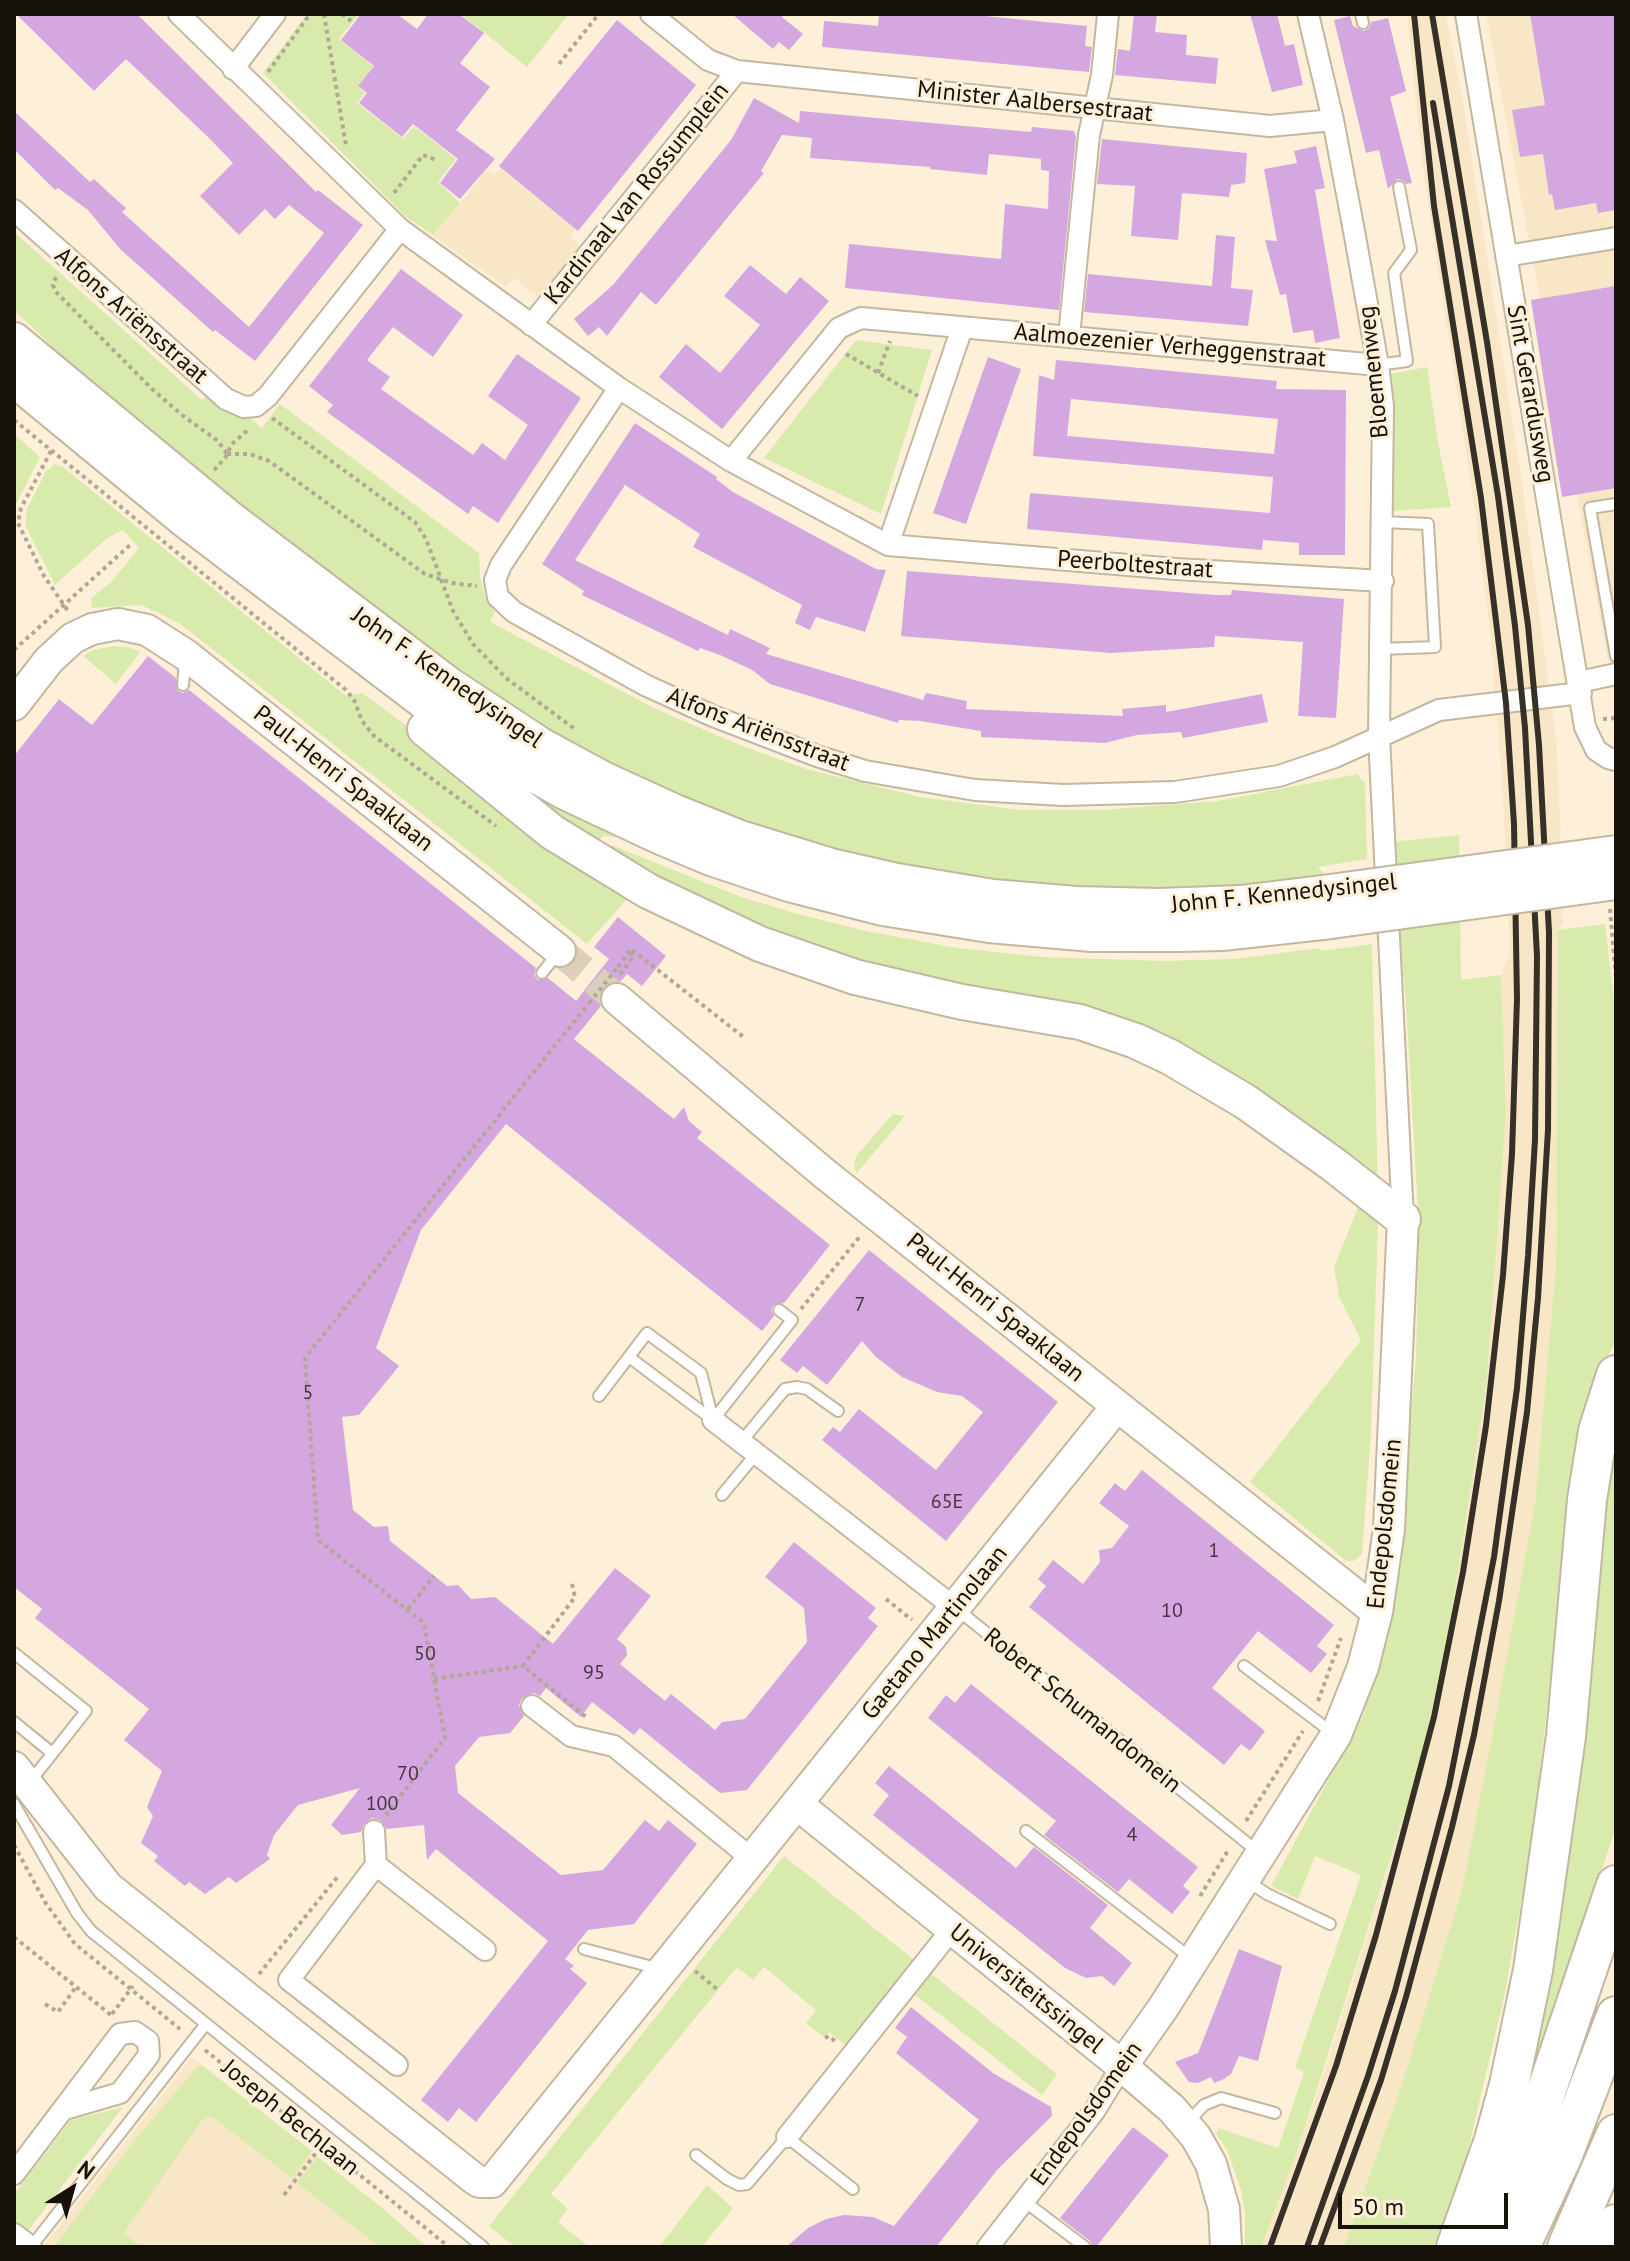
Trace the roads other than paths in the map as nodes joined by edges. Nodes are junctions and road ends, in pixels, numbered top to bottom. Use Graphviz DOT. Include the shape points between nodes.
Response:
graph roads {
  1 [pos="179,14"];
  2 [pos="275,14"];
  3 [pos="651,14"];
  4 [pos="1108,14"];
  5 [pos="1308,14"];
  6 [pos="1466,14"];
  7 [pos="233,69"];
  8 [pos="737,71"];
  9 [pos="1095,109"];
  10 [pos="1333,120"];
  11 [pos="1399,187"];
  12 [pos="14,210"];
  13 [pos="400,229"];
  14 [pos="1616,238"];
  15 [pos="1506,256"];
  16 [pos="531,325"];
  17 [pos="962,328"];
  18 [pos="1069,336"];
  19 [pos="14,340"];
  20 [pos="1378,365"];
  21 [pos="14,379"];
  22 [pos="619,388"];
  23 [pos="731,461"];
  24 [pos="1616,504"];
  25 [pos="1383,522"];
  26 [pos="888,545"];
  27 [pos="1383,581"];
  28 [pos="1381,649"];
  29 [pos="1616,656"];
  30 [pos="1616,674"];
  31 [pos="1580,688"];
  32 [pos="404,689"];
  33 [pos="14,705"];
  34 [pos="1379,736"];
  35 [pos="1616,760"];
  36 [pos="1616,853"];
  37 [pos="1616,882"];
  38 [pos="1331,907"];
  39 [pos="551,962"];
  40 [pos="609,992"];
  41 [pos="1403,1219"];
  42 [pos="779,1310"];
  43 [pos="629,1357"];
  44 [pos="1616,1375"];
  45 [pos="599,1396"];
  46 [pos="1117,1406"];
  47 [pos="838,1411"];
  48 [pos="713,1420"];
  49 [pos="748,1448"];
  50 [pos="722,1495"];
  51 [pos="955,1608"];
  52 [pos="1377,1612"];
  53 [pos="14,1653"];
  54 [pos="1244,1666"];
  55 [pos="532,1706"];
  56 [pos="14,1722"];
  57 [pos="1336,1735"];
  58 [pos="52,1753"];
  59 [pos="19,1785"];
  60 [pos="797,1804"];
  61 [pos="374,1831"];
  62 [pos="1026,1831"];
  63 [pos="752,1859"];
  64 [pos="376,1865"];
  65 [pos="1253,1867"];
  66 [pos="1616,1885"];
  67 [pos="1330,1924"];
  68 [pos="952,1929"];
  69 [pos="584,1949"];
  70 [pos="485,1950"];
  71 [pos="1194,1960"];
  72 [pos="676,1968"];
  73 [pos="1616,2016"];
  74 [pos="205,2025"];
  75 [pos="397,2065"];
  76 [pos="1122,2066"];
  77 [pos="65,2109"];
  78 [pos="1275,2113"];
  79 [pos="1186,2124"];
  80 [pos="1616,2134"];
  81 [pos="787,2137"];
  82 [pos="696,2155"];
  83 [pos="14,2174"];
  84 [pos="853,2189"];
  85 [pos="1024,2201"];
  86 [pos="1616,2224"];
  87 [pos="14,2234"];
  88 [pos="31,2247"];
  89 [pos="483,2247"];
  90 [pos="988,2247"];
  91 [pos="1085,2247"];
  92 [pos="1226,2247"];
  93 [pos="1456,2247"];
  94 [pos="1485,2247"];
  95 [pos="1520,2247"];
  96 [pos="1567,2247"];
  97 [pos="1604,2247"];
  1 -- 7 [label="street, Kardinaal van Rossumplein"];
  2 -- 7 [label="street"];
  3 -- 8 [label="street, Kardinaal van Rossumplein" via="708,60"];
  4 -- 9 [label="street"];
  5 -- 10 [label="street, Bloemenweg"];
  6 -- 15 [label="street, Sint Gerardusweg"];
  7 -- 13 [label="street, Kardinaal van Rossumplein"];
  8 -- 9 [label="street, Minister Aalbersestraat"];
  8 -- 16 [label="street, Kardinaal van Rossumplein"];
  9 -- 10 [label="street, Minister Aalbersestraat" via="1270,126"];
  9 -- 18 [label="street"];
  10 -- 20 [label="street, Bloemenweg"];
  11 -- 20 [label="lane" via="1411,250 1394,273 1407,361"];
  12 -- 13 [label="street, Alfons Ariënsstraat" via="226,399 260,409"];
  13 -- 16 [label="street, Kardinaal van Rossumplein"];
  14 -- 15 [label="street"];
  15 -- 31 [label="street, Sint Gerardusweg"];
  16 -- 22 [label="street, Kardinaal van Rossumplein"];
  17 -- 18 [label="street, Aalmoezenier Verheggenstraat"];
  17 -- 23 [label="street, Aalmoezenier Verheggenstraat" via="852,320 839,328"];
  17 -- 26 [label="street"];
  18 -- 20 [label="street, Aalmoezenier Verheggenstraat"];
  19 -- 38 [label="main road, John F. Kennedysingel" via="198,492 448,684 542,746 675,812 831,866 993,897 1076,904"];
  20 -- 25 [label="street, Bloemenweg"];
  21 -- 32 [label="main road, John F. Kennedysingel"];
  22 -- 23 [label="street, Kardinaal van Rossumplein"];
  22 -- 34 [label="street, Alfons Ariënsstraat" via="501,565 495,588 500,601 514,612 645,685 766,738 865,771 1021,794 1175,792 1279,776"];
  23 -- 26 [label="street, Kardinaal van Rossumplein"];
  24 -- 29 [label="lane" via="1590,508"];
  25 -- 27 [label="street, Bloemenweg"];
  25 -- 28 [label="lane" via="1428,524 1435,647"];
  26 -- 27 [label="street, Peerboltestraat"];
  27 -- 28 [label="street, Bloemenweg"];
  28 -- 34 [label="street, Bloemenweg"];
  30 -- 31 [label="street, Alfons Ariënsstraat"];
  31 -- 34 [label="street, Alfons Ariënsstraat" via="1439,710"];
  31 -- 35 [label="street, Sint Gerardusweg" via="1589,740 1603,756"];
  32 -- 38 [label="main road, John F. Kennedysingel" via="491,749 599,810 711,858 870,905 989,925 1103,934 1222,933"];
  32 -- 41 [label="main road" via="421,725 507,797 552,832 648,891 760,944 855,977 1080,1022 1136,1041 1246,1102"];
  33 -- 39 [label="street, Paul-Henri Spaaklaan" via="66,642 118,624 147,630 184,670"];
  34 -- 41 [label="street, Endepolsdomein"];
  36 -- 38 [label="main road, John F. Kennedysingel, bridge"];
  37 -- 38 [label="main road, John F. Kennedysingel, bridge"];
  40 -- 46 [label="street, Paul-Henri Spaaklaan"];
  41 -- 52 [label="street, Endepolsdomein" via="1389,1529"];
  42 -- 48 [label="lane" via="792,1320"];
  43 -- 45 [label="lane"];
  43 -- 48 [label="lane"];
  43 -- 48 [label="lane" via="647,1333 701,1373"];
  44 -- 93 [label="highway" via="1598,1431 1587,1500 1566,1736 1533,1970 1494,2140"];
  46 -- 51 [label="street, Gaetano Martinolaan"];
  46 -- 52 [label="street, Paul-Henri Spaaklaan"];
  47 -- 49 [label="lane" via="807,1389 785,1389"];
  48 -- 49 [label="street, Robert Schumandomein"];
  49 -- 50 [label="lane"];
  49 -- 51 [label="street, Robert Schumandomein"];
  51 -- 60 [label="street, Gaetano Martinolaan"];
  51 -- 65 [label="lane, Robert Schumandomein"];
  52 -- 57 [label="street, Endepolsdomein" via="1363,1667"];
  53 -- 58 [label="lane" via="86,1711"];
  54 -- 57 [label="lane"];
  55 -- 63 [label="street" via="571,1736 614,1746"];
  56 -- 58 [label="lane"];
  57 -- 65 [label="street, Endepolsdomein"];
  58 -- 59 [label="lane"];
  59 -- 72 [label="street, Gaetano Martinolaan" via="102,1881 479,2182 492,2182"];
  59 -- 74 [label="lane, Joseph Bechlaan" via="77,1913 91,1931"];
  60 -- 63 [label="street, Gaetano Martinolaan"];
  60 -- 68 [label="street, Universiteitssingel"];
  61 -- 64 [label="street"];
  62 -- 71 [label="lane"];
  63 -- 72 [label="street, Gaetano Martinolaan"];
  64 -- 70 [label="street"];
  64 -- 75 [label="street" via="289,1980"];
  65 -- 67 [label="lane, Robert Schumandomein" via="1267,1894"];
  65 -- 71 [label="street, Endepolsdomein"];
  66 -- 94 [label="highway" via="1528,2145"];
  68 -- 76 [label="street, Universiteitssingel"];
  68 -- 81 [label="street"];
  69 -- 72 [label="lane"];
  71 -- 76 [label="street, Endepolsdomein"];
  73 -- 95 [label="highway" via="1563,2155"];
  74 -- 88 [label="lane"];
  74 -- 89 [label="lane, Joseph Bechlaan"];
  76 -- 79 [label="street, Universiteitssingel"];
  76 -- 85 [label="street, Endepolsdomein"];
  77 -- 83 [label="street"];
  78 -- 79 [label="lane" via="1221,2098 1204,2105"];
  79 -- 92 [label="street, Universiteitssingel" via="1216,2178"];
  80 -- 96 [label="highway"];
  81 -- 82 [label="lane" via="747,2184 727,2179"];
  81 -- 84 [label="lane"];
  85 -- 90 [label="street, Endepolsdomein"];
  85 -- 91 [label="lane"];
  86 -- 97 [label="highway"];
  87 -- 88 [label="street"];
}
